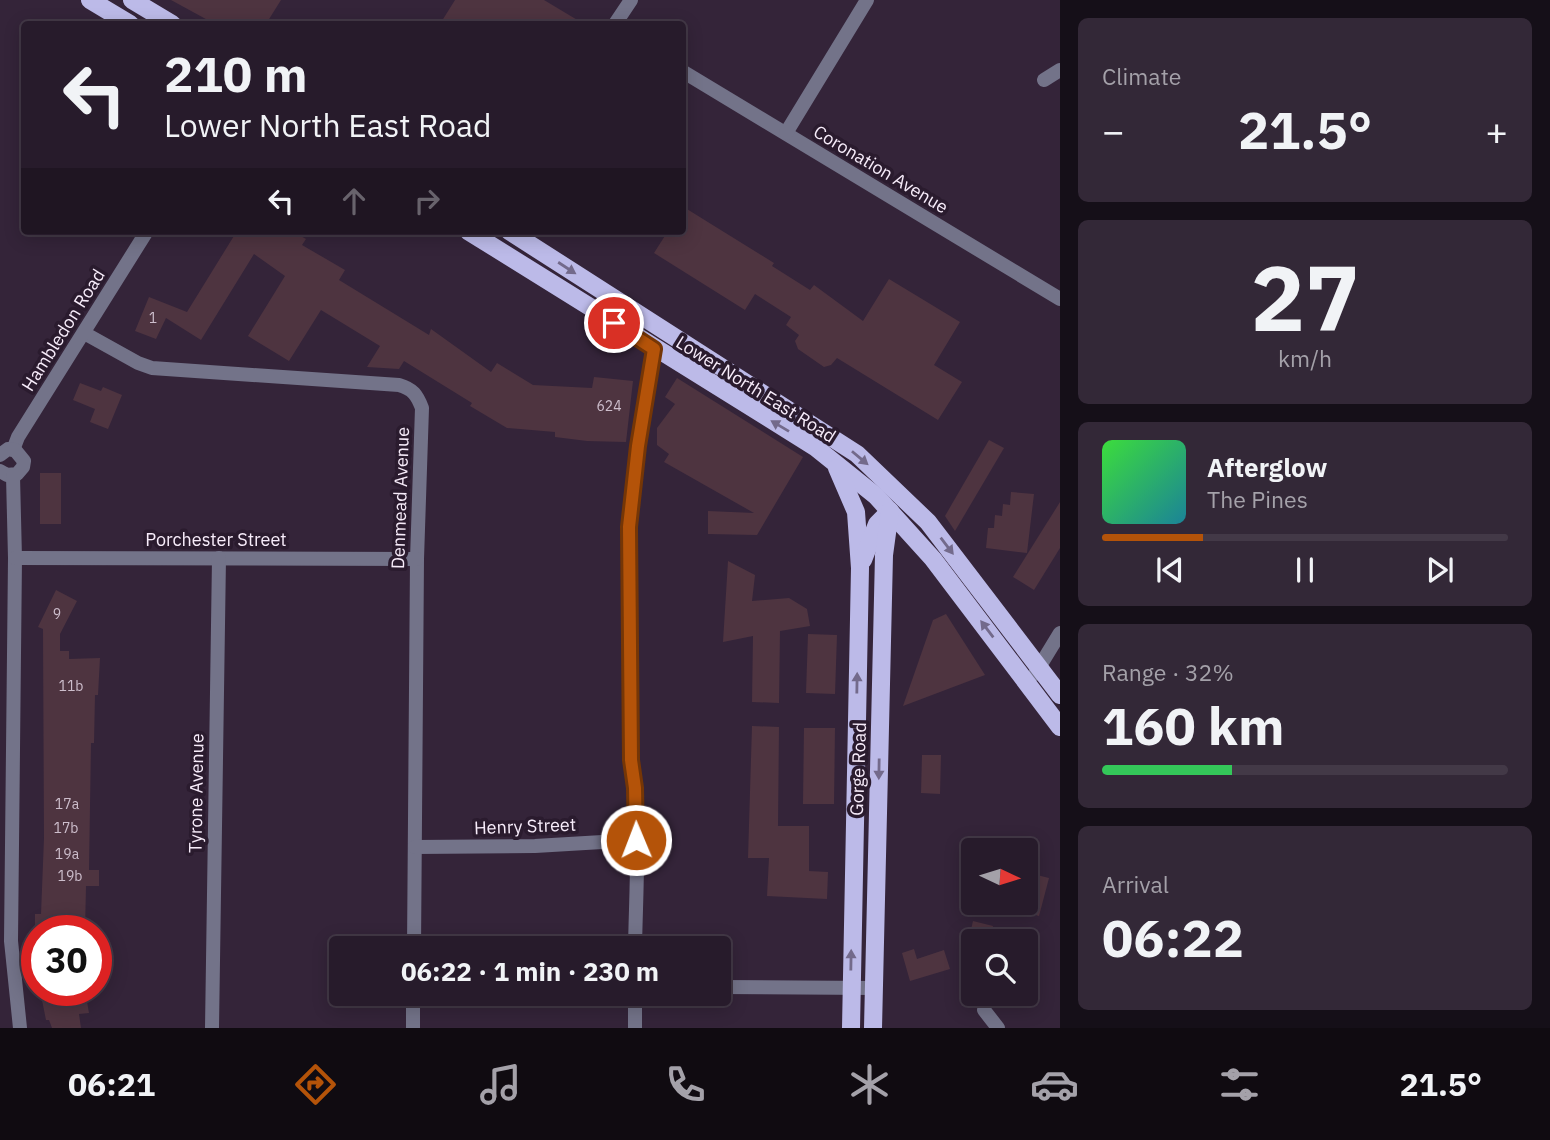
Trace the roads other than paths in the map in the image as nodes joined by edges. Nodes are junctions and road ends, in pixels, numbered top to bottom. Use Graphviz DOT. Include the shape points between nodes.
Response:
graph roads {
  1 [pos="90,0"];
  2 [pos="132,0"];
  3 [pos="631,0"];
  4 [pos="867,0"];
  5 [pos="125,21"];
  6 [pos="167,21"];
  7 [pos="617,21"];
  8 [pos="1060,70"];
  9 [pos="686,73"];
  10 [pos="1044,80"];
  11 [pos="786,134"];
  12 [pos="144,235"];
  13 [pos="515,235"];
  14 [pos="491,237"];
  15 [pos="1060,299"];
  16 [pos="83,333"];
  17 [pos="654,349"];
  18 [pos="6,452"];
  19 [pos="836,465"];
  20 [pos="6,473"];
  21 [pos="901,495"];
  22 [pos="890,511"];
  23 [pos="15,558"];
  24 [pos="219,558"];
  25 [pos="417,559"];
  26 [pos="860,568"];
  27 [pos="1060,633"];
  28 [pos="1033,675"];
  29 [pos="1060,695"];
  30 [pos="1060,727"];
  31 [pos="636,840"];
  32 [pos="415,847"];
  33 [pos="414,936"];
  34 [pos="635,936"];
  35 [pos="731,987"];
  36 [pos="873,988"];
  37 [pos="851,989"];
  38 [pos="413,1006"];
  39 [pos="635,1006"];
  40 [pos="984,1010"];
  41 [pos="20,1028"];
  42 [pos="212,1028"];
  43 [pos="413,1028"];
  44 [pos="635,1028"];
  45 [pos="851,1028"];
  46 [pos="873,1028"];
  47 [pos="998,1028"];
  1 -- 5 [label="main road"];
  2 -- 6 [label="main road"];
  3 -- 7 [label="street"];
  4 -- 11 [label="street"];
  8 -- 10 [label="street"];
  9 -- 11 [label="street, Coronation Avenue"];
  11 -- 15 [label="street, Coronation Avenue"];
  12 -- 16 [label="street, Hambledon Road"];
  13 -- 21 [label="main road, Lower North East Road, one-way" via="857,454"];
  14 -- 17 [label="main road, Lower North East Road"];
  16 -- 18 [label="street, Hambledon Road"];
  16 -- 25 [label="street, Denmead Avenue" via="152,368 411,389 422,408"];
  19 -- 17 [label="main road, Lower North East Road, one-way" via="815,447"];
  17 -- 31 [label="street" via="629,527"];
  18 -- 20 [label="street" via="19,452 24,460 21,471"];
  19 -- 22 [label="main road, Lower North East Road"];
  19 -- 26 [label="main road, Gorge Road" via="856,512"];
  20 -- 23 [label="street"];
  21 -- 22 [label="main road, Gorge Road"];
  21 -- 28 [label="main road, Lower North East Road, one-way" via="929,522"];
  22 -- 26 [label="main road, Gorge Road" via="877,524"];
  28 -- 22 [label="main road, Lower North East Road, one-way"];
  22 -- 36 [label="main road, Gorge Road, one-way" via="884,555"];
  23 -- 24 [label="street, Porchester Street"];
  23 -- 41 [label="street" via="11,942"];
  24 -- 25 [label="street, Porchester Street"];
  24 -- 42 [label="street, Tyrone Avenue"];
  25 -- 32 [label="street, Denmead Avenue"];
  37 -- 26 [label="main road, Gorge Road, one-way"];
  27 -- 28 [label="street"];
  28 -- 29 [label="main road, Lower North East Road"];
  28 -- 30 [label="main road, Lower North East Road"];
  31 -- 32 [label="street, Henry Street"];
  31 -- 34 [label="street"];
  32 -- 33 [label="street, Denmead Avenue"];
  35 -- 37 [label="street"];
  36 -- 37 [label="street"];
  36 -- 46 [label="main road, Gorge Road"];
  37 -- 45 [label="main road, Gorge Road"];
  38 -- 43 [label="street"];
  39 -- 44 [label="street"];
  40 -- 47 [label="street"];
}
